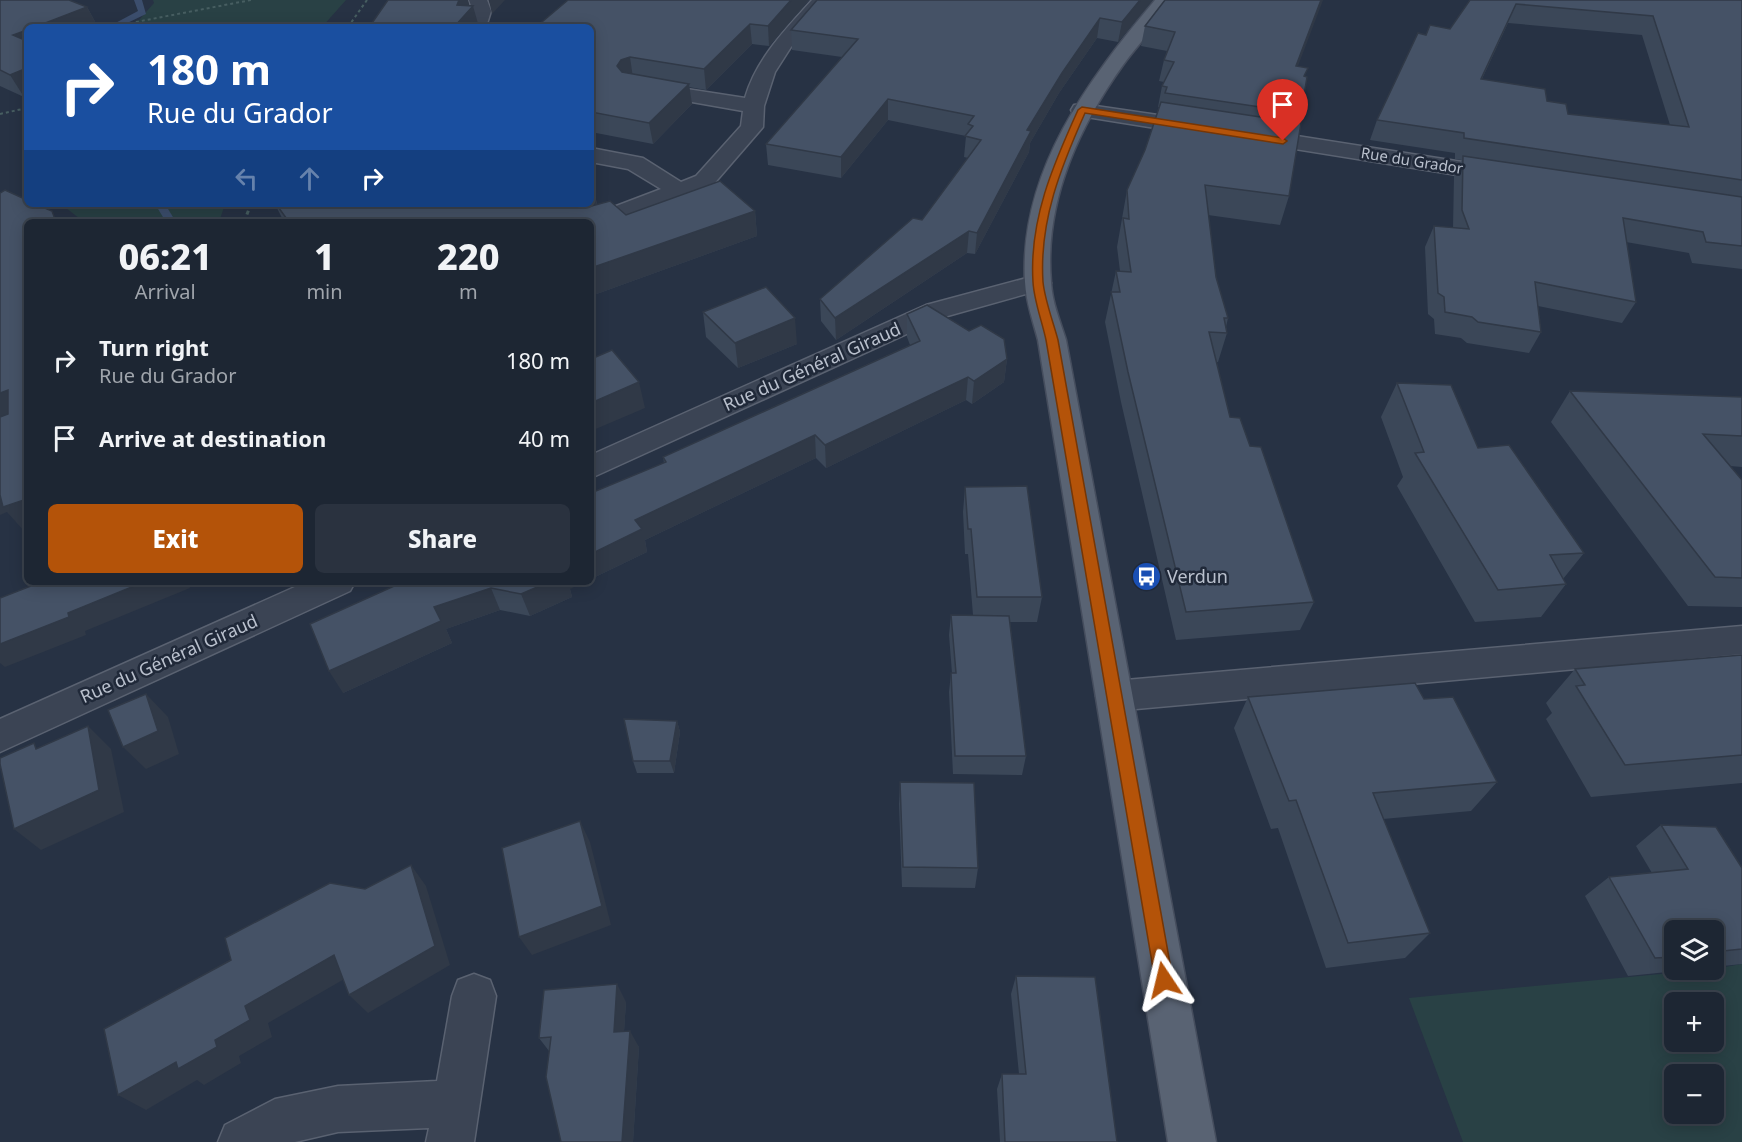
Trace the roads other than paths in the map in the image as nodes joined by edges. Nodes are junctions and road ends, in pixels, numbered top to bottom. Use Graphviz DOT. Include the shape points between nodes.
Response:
graph roads {
  1 [pos="478,0"];
  2 [pos="822,0"];
  3 [pos="1165,0"];
  4 [pos="477,24"];
  5 [pos="633,86"];
  6 [pos="753,106"];
  7 [pos="1082,110"];
  8 [pos="594,156"];
  9 [pos="1528,179"];
  10 [pos="679,191"];
  11 [pos="594,223"];
  12 [pos="1038,283"];
  13 [pos="594,466"];
  14 [pos="331,585"];
  15 [pos="1742,640"];
  16 [pos="1114,696"];
  17 [pos="0,736"];
  18 [pos="474,996"];
  19 [pos="453,1123"];
  20 [pos="242,1142"];
  21 [pos="1192,1142"];
  1 -- 4 [label="street" via="482,11"];
  2 -- 6 [label="street" via="771,58"];
  3 -- 7 [label="main road"];
  5 -- 6 [label="street"];
  6 -- 10 [label="street" via="752,127 713,173"];
  7 -- 9 [label="street, Rue du Grador"];
  7 -- 12 [label="main road" via="1055,171 1038,235"];
  8 -- 10 [label="street" via="635,163"];
  10 -- 11 [label="street"];
  12 -- 13 [label="street, Rue du Général Giraud" via="935,311"];
  12 -- 16 [label="main road" via="1052,340"];
  14 -- 17 [label="street, Rue du Général Giraud"];
  15 -- 16 [label="street"];
  16 -- 21 [label="main road"];
  18 -- 19 [label="street"];
  19 -- 20 [label="street" via="338,1109 274,1123"];
}
